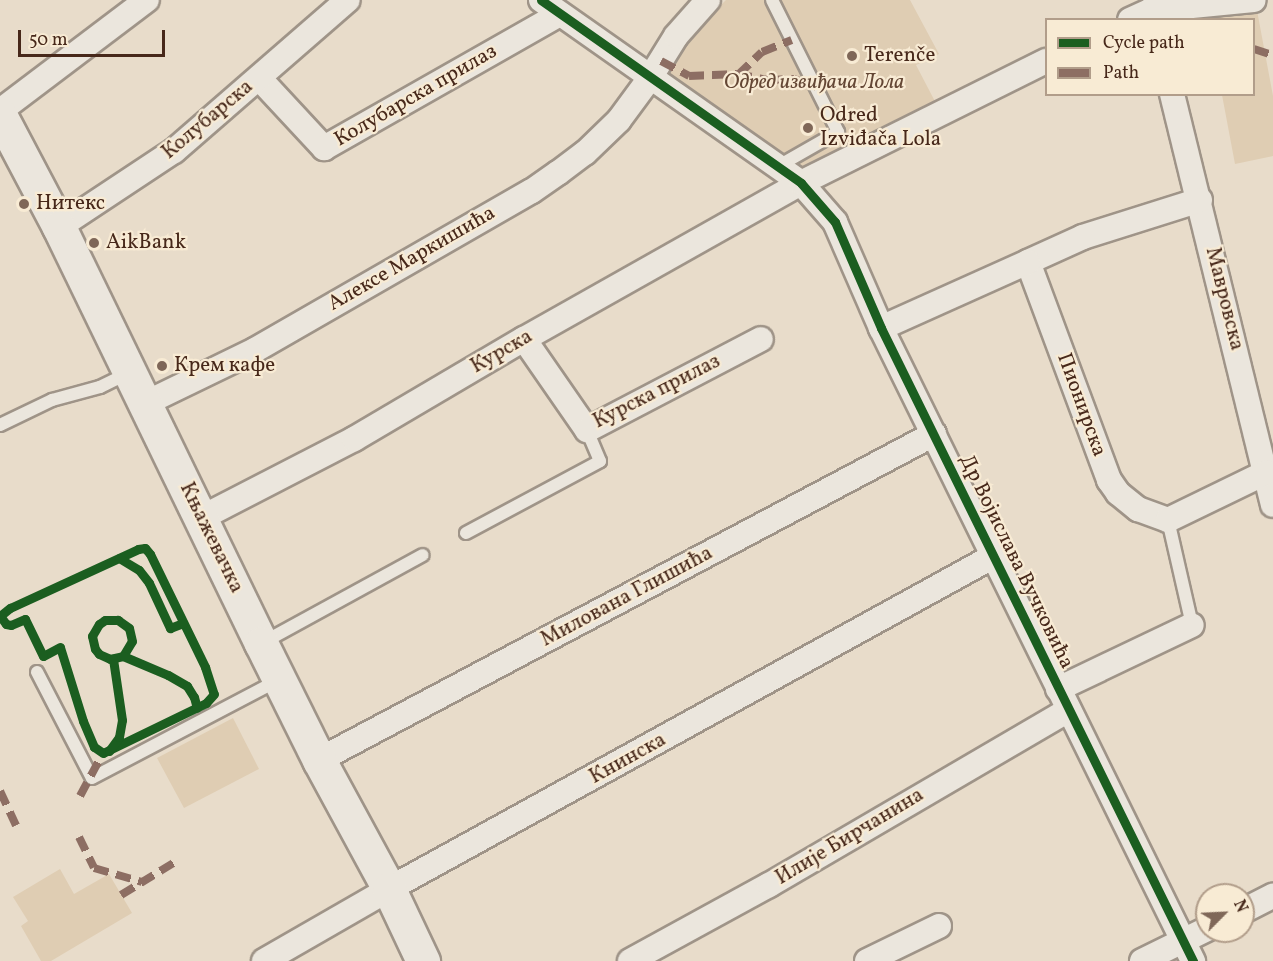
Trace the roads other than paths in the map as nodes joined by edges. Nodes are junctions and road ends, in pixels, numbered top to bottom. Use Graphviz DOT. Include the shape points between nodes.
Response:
graph roads {
  1 [pos="147,0"];
  2 [pos="348,0"];
  3 [pos="708,0"];
  4 [pos="772,0"];
  5 [pos="1254,0"];
  6 [pos="550,7"];
  7 [pos="1145,12"];
  8 [pos="1045,62"];
  9 [pos="259,78"];
  10 [pos="650,78"];
  11 [pos="1173,96"];
  12 [pos="0,113"];
  13 [pos="777,166"];
  14 [pos="801,183"];
  15 [pos="1200,200"];
  16 [pos="59,227"];
  17 [pos="1028,262"];
  18 [pos="881,327"];
  19 [pos="524,339"];
  20 [pos="761,339"];
  21 [pos="131,372"];
  22 [pos="146,403"];
  23 [pos="0,425"];
  24 [pos="586,430"];
  25 [pos="934,434"];
  26 [pos="1265,473"];
  27 [pos="1273,505"];
  28 [pos="201,518"];
  29 [pos="1168,520"];
  30 [pos="466,533"];
  31 [pos="423,555"];
  32 [pos="992,557"];
  33 [pos="1192,625"];
  34 [pos="261,643"];
  35 [pos="36,672"];
  36 [pos="280,679"];
  37 [pos="1064,699"];
  38 [pos="319,760"];
  39 [pos="389,889"];
  40 [pos="1273,896"];
  41 [pos="1255,905"];
  42 [pos="939,926"];
  43 [pos="1188,951"];
  44 [pos="264,961"];
  45 [pos="423,961"];
  46 [pos="630,961"];
  47 [pos="867,961"];
  48 [pos="1142,961"];
  1 -- 12 [label="street"];
  2 -- 9 [label="street, Колубарска"];
  3 -- 10 [label="street, Алексе Маркишића" via="676,36"];
  4 -- 13 [label="lane" via="838,132"];
  5 -- 7 [label="street"];
  6 -- 9 [label="street, Колубарска прилаз" via="324,148"];
  6 -- 10 [label="street, Др Војислава Вучковића"];
  8 -- 14 [label="street, Курска"];
  9 -- 16 [label="street, Колубарска" via="174,151"];
  10 -- 13 [label="street, Др Војислава Вучковића"];
  10 -- 22 [label="street, Алексе Маркишића" via="619,120 585,153 532,191 255,350"];
  11 -- 15 [label="street, Мавровска"];
  12 -- 16 [label="main road, Књажевачка"];
  13 -- 14 [label="street, Др Војислава Вучковића"];
  14 -- 18 [label="street, Др Војислава Вучковића" via="835,222"];
  14 -- 19 [label="street, Курска"];
  15 -- 17 [label="street" via="1083,237"];
  15 -- 26 [label="street, Мавровска"];
  16 -- 21 [label="main road, Књажевачка"];
  17 -- 18 [label="street"];
  17 -- 29 [label="street, Пионирска" via="1109,480 1138,509"];
  18 -- 25 [label="street, Др Војислава Вучковића"];
  19 -- 24 [label="street, Курска прилаз"];
  19 -- 28 [label="street, Курска" via="354,439"];
  20 -- 24 [label="street, Курска прилаз"];
  21 -- 22 [label="main road, Књажевачка"];
  21 -- 23 [label="lane" via="100,387 52,400"];
  22 -- 28 [label="main road, Књажевачка"];
  24 -- 30 [label="lane" via="600,461"];
  25 -- 32 [label="street, Др Војислава Вучковића"];
  25 -- 38 [label="street, Милована Глишића"];
  26 -- 27 [label="street, Мавровска"];
  26 -- 29 [label="street"];
  28 -- 34 [label="main road, Књажевачка"];
  29 -- 33 [label="lane"];
  31 -- 34 [label="lane"];
  32 -- 37 [label="street, Др Војислава Вучковића"];
  32 -- 39 [label="street, Книнска"];
  33 -- 37 [label="street"];
  34 -- 36 [label="main road, Књажевачка"];
  35 -- 36 [label="lane" via="92,778"];
  36 -- 38 [label="main road, Књажевачка"];
  37 -- 43 [label="street, Др Војислава Вучковића"];
  37 -- 46 [label="street, Илије Бирчанина" via="769,885"];
  38 -- 39 [label="main road, Књажевачка"];
  39 -- 44 [label="street, Книнска"];
  39 -- 45 [label="main road, Књажевачка"];
  40 -- 41 [label="street"];
  42 -- 47 [label="street"];
  43 -- 48 [label="street"];
}
